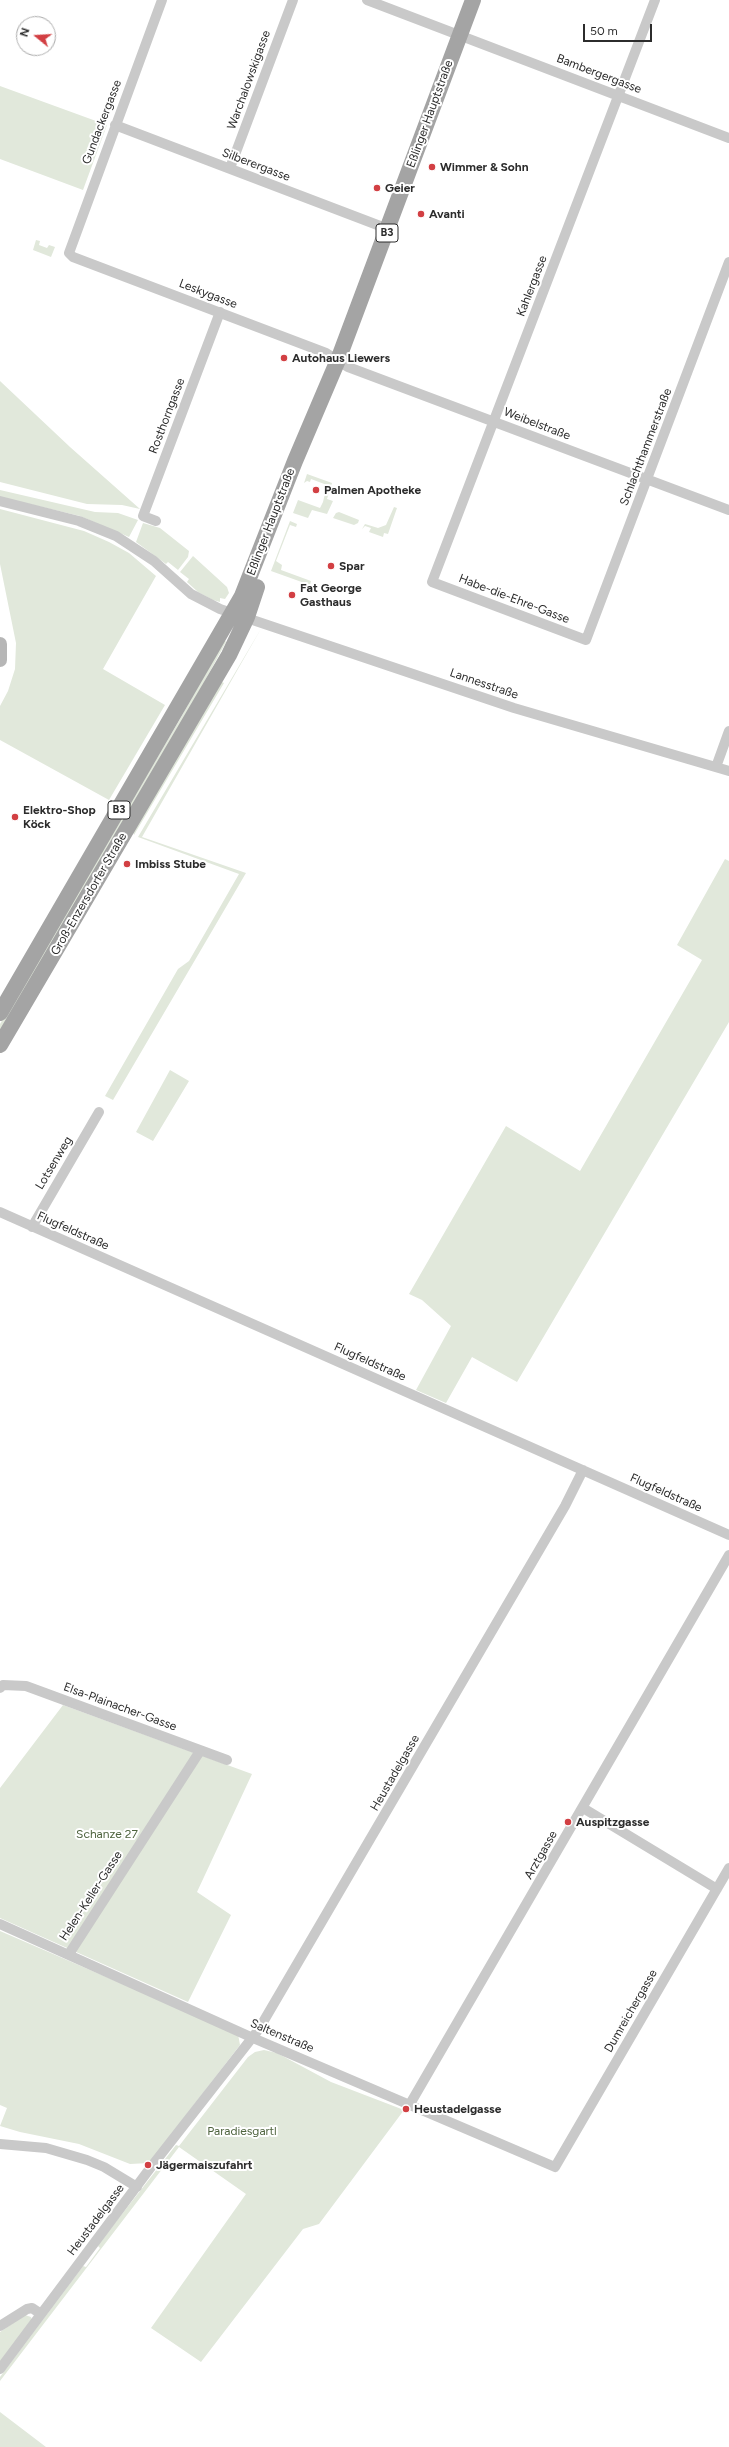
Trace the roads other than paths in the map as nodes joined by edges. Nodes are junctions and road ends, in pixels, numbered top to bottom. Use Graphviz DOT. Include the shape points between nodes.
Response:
graph roads {
  1 [pos="162,0"];
  2 [pos="293,0"];
  3 [pos="367,0"];
  4 [pos="472,0"];
  5 [pos="655,0"];
  6 [pos="460,35"];
  7 [pos="618,95"];
  8 [pos="115,125"];
  9 [pos="729,138"];
  10 [pos="230,168"];
  11 [pos="388,229"];
  12 [pos="68,253"];
  13 [pos="729,262"];
  14 [pos="220,312"];
  15 [pos="338,360"];
  16 [pos="494,421"];
  17 [pos="648,479"];
  18 [pos="0,501"];
  19 [pos="729,510"];
  20 [pos="156,521"];
  21 [pos="432,582"];
  22 [pos="240,615"];
  23 [pos="586,640"];
  24 [pos="0,644"];
  25 [pos="0,660"];
  26 [pos="729,731"];
  27 [pos="716,768"];
  28 [pos="729,771"];
  29 [pos="1,1010"];
  30 [pos="0,1045"];
  31 [pos="99,1112"];
  32 [pos="0,1212"];
  33 [pos="32,1227"];
  34 [pos="583,1470"];
  35 [pos="729,1535"];
  36 [pos="729,1555"];
  37 [pos="2,1686"];
  38 [pos="200,1751"];
  39 [pos="228,1760"];
  40 [pos="583,1808"];
  41 [pos="729,1868"];
  42 [pos="717,1889"];
  43 [pos="0,1924"];
  44 [pos="69,1954"];
  45 [pos="253,2038"];
  46 [pos="410,2104"];
  47 [pos="0,2144"];
  48 [pos="555,2167"];
  49 [pos="137,2187"];
  50 [pos="41,2314"];
  51 [pos="1,2324"];
  52 [pos="0,2369"];
  1 -- 8 [label="street, Gundackergasse"];
  2 -- 10 [label="street, Warchalowskigasse"];
  3 -- 6 [label="street, Bambergergasse"];
  4 -- 6 [label="main road, Eßlinger Hauptstraße / B3"];
  5 -- 7 [label="street, Kahlergasse"];
  6 -- 7 [label="street, Bambergergasse"];
  6 -- 11 [label="main road, Eßlinger Hauptstraße / B3"];
  7 -- 9 [label="street, Bambergergasse"];
  7 -- 16 [label="street, Kahlergasse"];
  8 -- 10 [label="street, Silberergasse"];
  8 -- 12 [label="street, Gundackergasse"];
  10 -- 11 [label="street, Silberergasse"];
  11 -- 15 [label="main road, Eßlinger Hauptstraße / B3"];
  12 -- 14 [label="street, Leskygasse"];
  13 -- 17 [label="street, Schlachthammerstraße"];
  14 -- 15 [label="street, Leskygasse"];
  14 -- 20 [label="street, Rosthorngasse" via="142,516"];
  15 -- 16 [label="street, Weibelstraße" via="348,367"];
  15 -- 22 [label="main road, Eßlinger Hauptstraße / B3" via="309,430 299,471"];
  16 -- 17 [label="street, Weibelstraße"];
  16 -- 21 [label="street, Kahlergasse"];
  17 -- 19 [label="street, Weibelstraße"];
  17 -- 23 [label="street, Schlachthammerstraße"];
  18 -- 22 [label="street, Lannesstraße" via="78,521 116,536 154,561 191,594 213,606"];
  21 -- 23 [label="street, Habe-die-Ehre-Gasse"];
  22 -- 27 [label="street, Lannesstraße" via="514,708"];
  22 -- 29 [label="main road, Groß-Enzersdorfer Straße / B3"];
  22 -- 30 [label="main road, Groß-Enzersdorfer Straße / B3" via="229,655"];
  24 -- 25 [label="street"];
  26 -- 27 [label="street"];
  27 -- 28 [label="street, Lannesstraße"];
  31 -- 33 [label="street, Lotsenweg"];
  32 -- 33 [label="street, Flugfeldstraße"];
  33 -- 34 [label="street, Flugfeldstraße"];
  34 -- 35 [label="street, Flugfeldstraße"];
  34 -- 45 [label="street, Heustadelgasse" via="549,1534"];
  36 -- 40 [label="street, Arztgasse"];
  37 -- 38 [label="street, Elsa-Plainacher-Gasse" via="26,1686"];
  38 -- 39 [label="street, Elsa-Plainacher-Gasse"];
  38 -- 44 [label="street, Helen-Keller-Gasse"];
  40 -- 42 [label="street"];
  40 -- 46 [label="street, Arztgasse"];
  41 -- 42 [label="street, Dumreichergasse"];
  42 -- 48 [label="street, Dumreichergasse"];
  43 -- 44 [label="street, Saltenstraße"];
  44 -- 45 [label="street, Saltenstraße"];
  45 -- 46 [label="street, Saltenstraße"];
  45 -- 49 [label="street, Heustadelgasse"];
  46 -- 48 [label="street, Saltenstraße"];
  47 -- 49 [label="street" via="46,2148 87,2160"];
  49 -- 50 [label="street, Heustadelgasse"];
  50 -- 51 [label="street" via="30,2309"];
  50 -- 52 [label="street, Heustadelgasse"];
}
